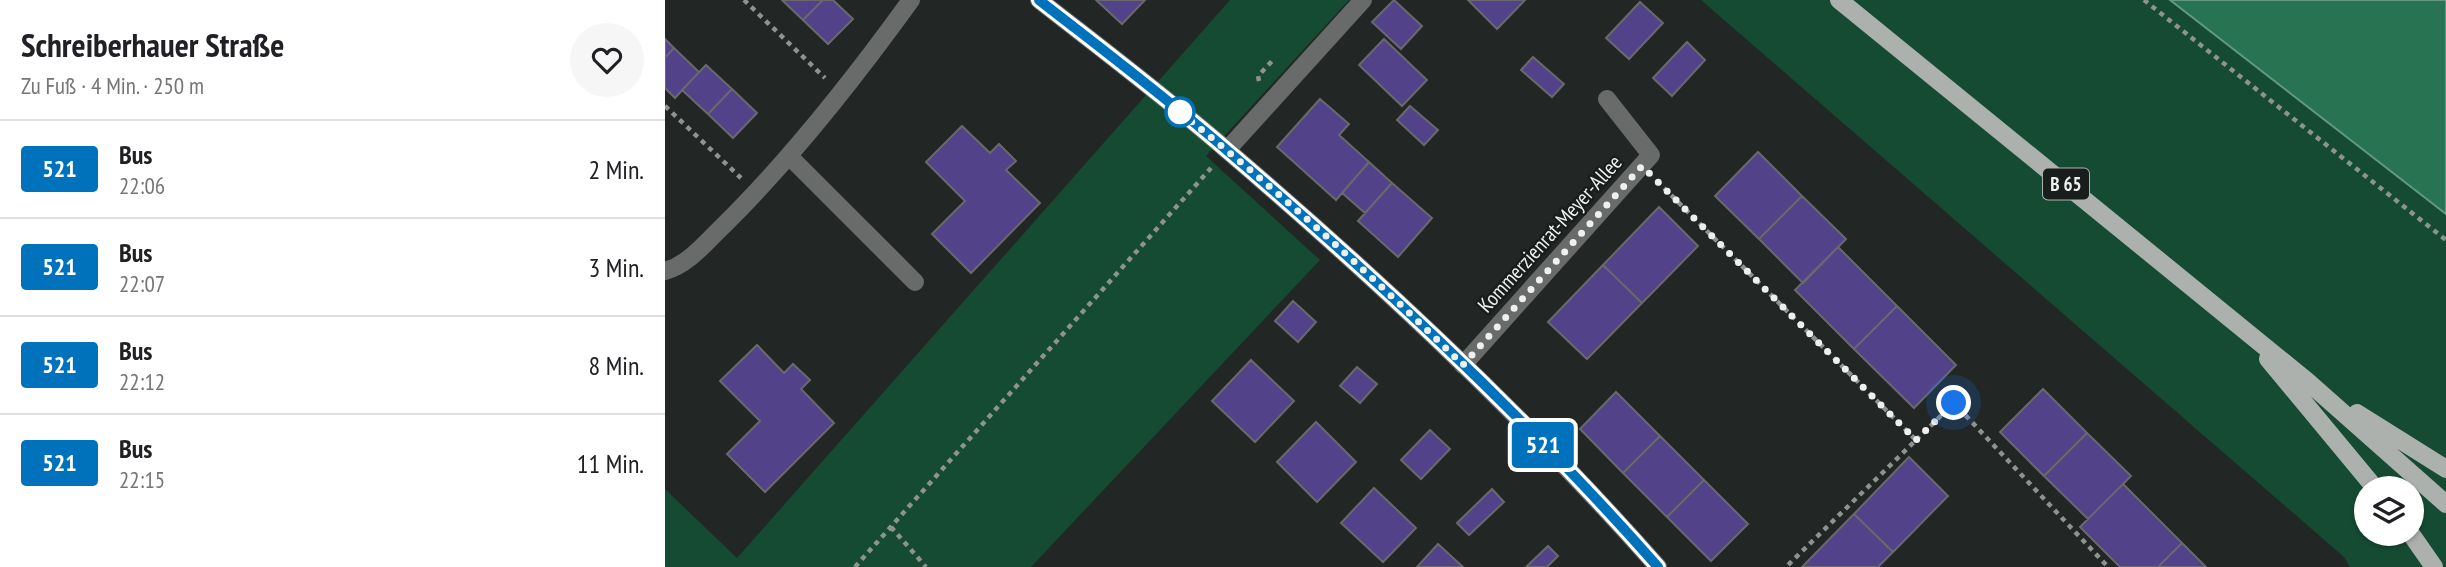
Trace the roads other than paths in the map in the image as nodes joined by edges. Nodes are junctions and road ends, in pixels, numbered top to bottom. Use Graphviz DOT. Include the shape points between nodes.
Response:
graph roads {
  1 [pos="911,0"];
  2 [pos="1039,0"];
  3 [pos="1363,0"];
  4 [pos="1839,0"];
  5 [pos="1607,99"];
  6 [pos="1227,150"];
  7 [pos="789,156"];
  8 [pos="665,271"];
  9 [pos="915,282"];
  10 [pos="2243,329"];
  11 [pos="1463,365"];
  12 [pos="2307,381"];
  13 [pos="2446,469"];
  14 [pos="2365,476"];
  15 [pos="2446,504"];
  16 [pos="2419,546"];
  17 [pos="1658,567"];
  18 [pos="2434,567"];
  1 -- 7 [label="street"];
  2 -- 6 [label="street"];
  3 -- 6 [label="street"];
  4 -- 10 [label="main road, B 65"];
  5 -- 11 [label="street, Kommerzienrat-Meyer-Allee" via="1651,155"];
  6 -- 11 [label="street"];
  7 -- 8 [label="street" via="696,252"];
  7 -- 9 [label="street"];
  10 -- 12 [label="main road, B 65"];
  10 -- 14 [label="main road"];
  11 -- 17 [label="street"];
  12 -- 13 [label="main road"];
  12 -- 15 [label="main road, B 65"];
  16 -- 18 [label="main road"];
}
